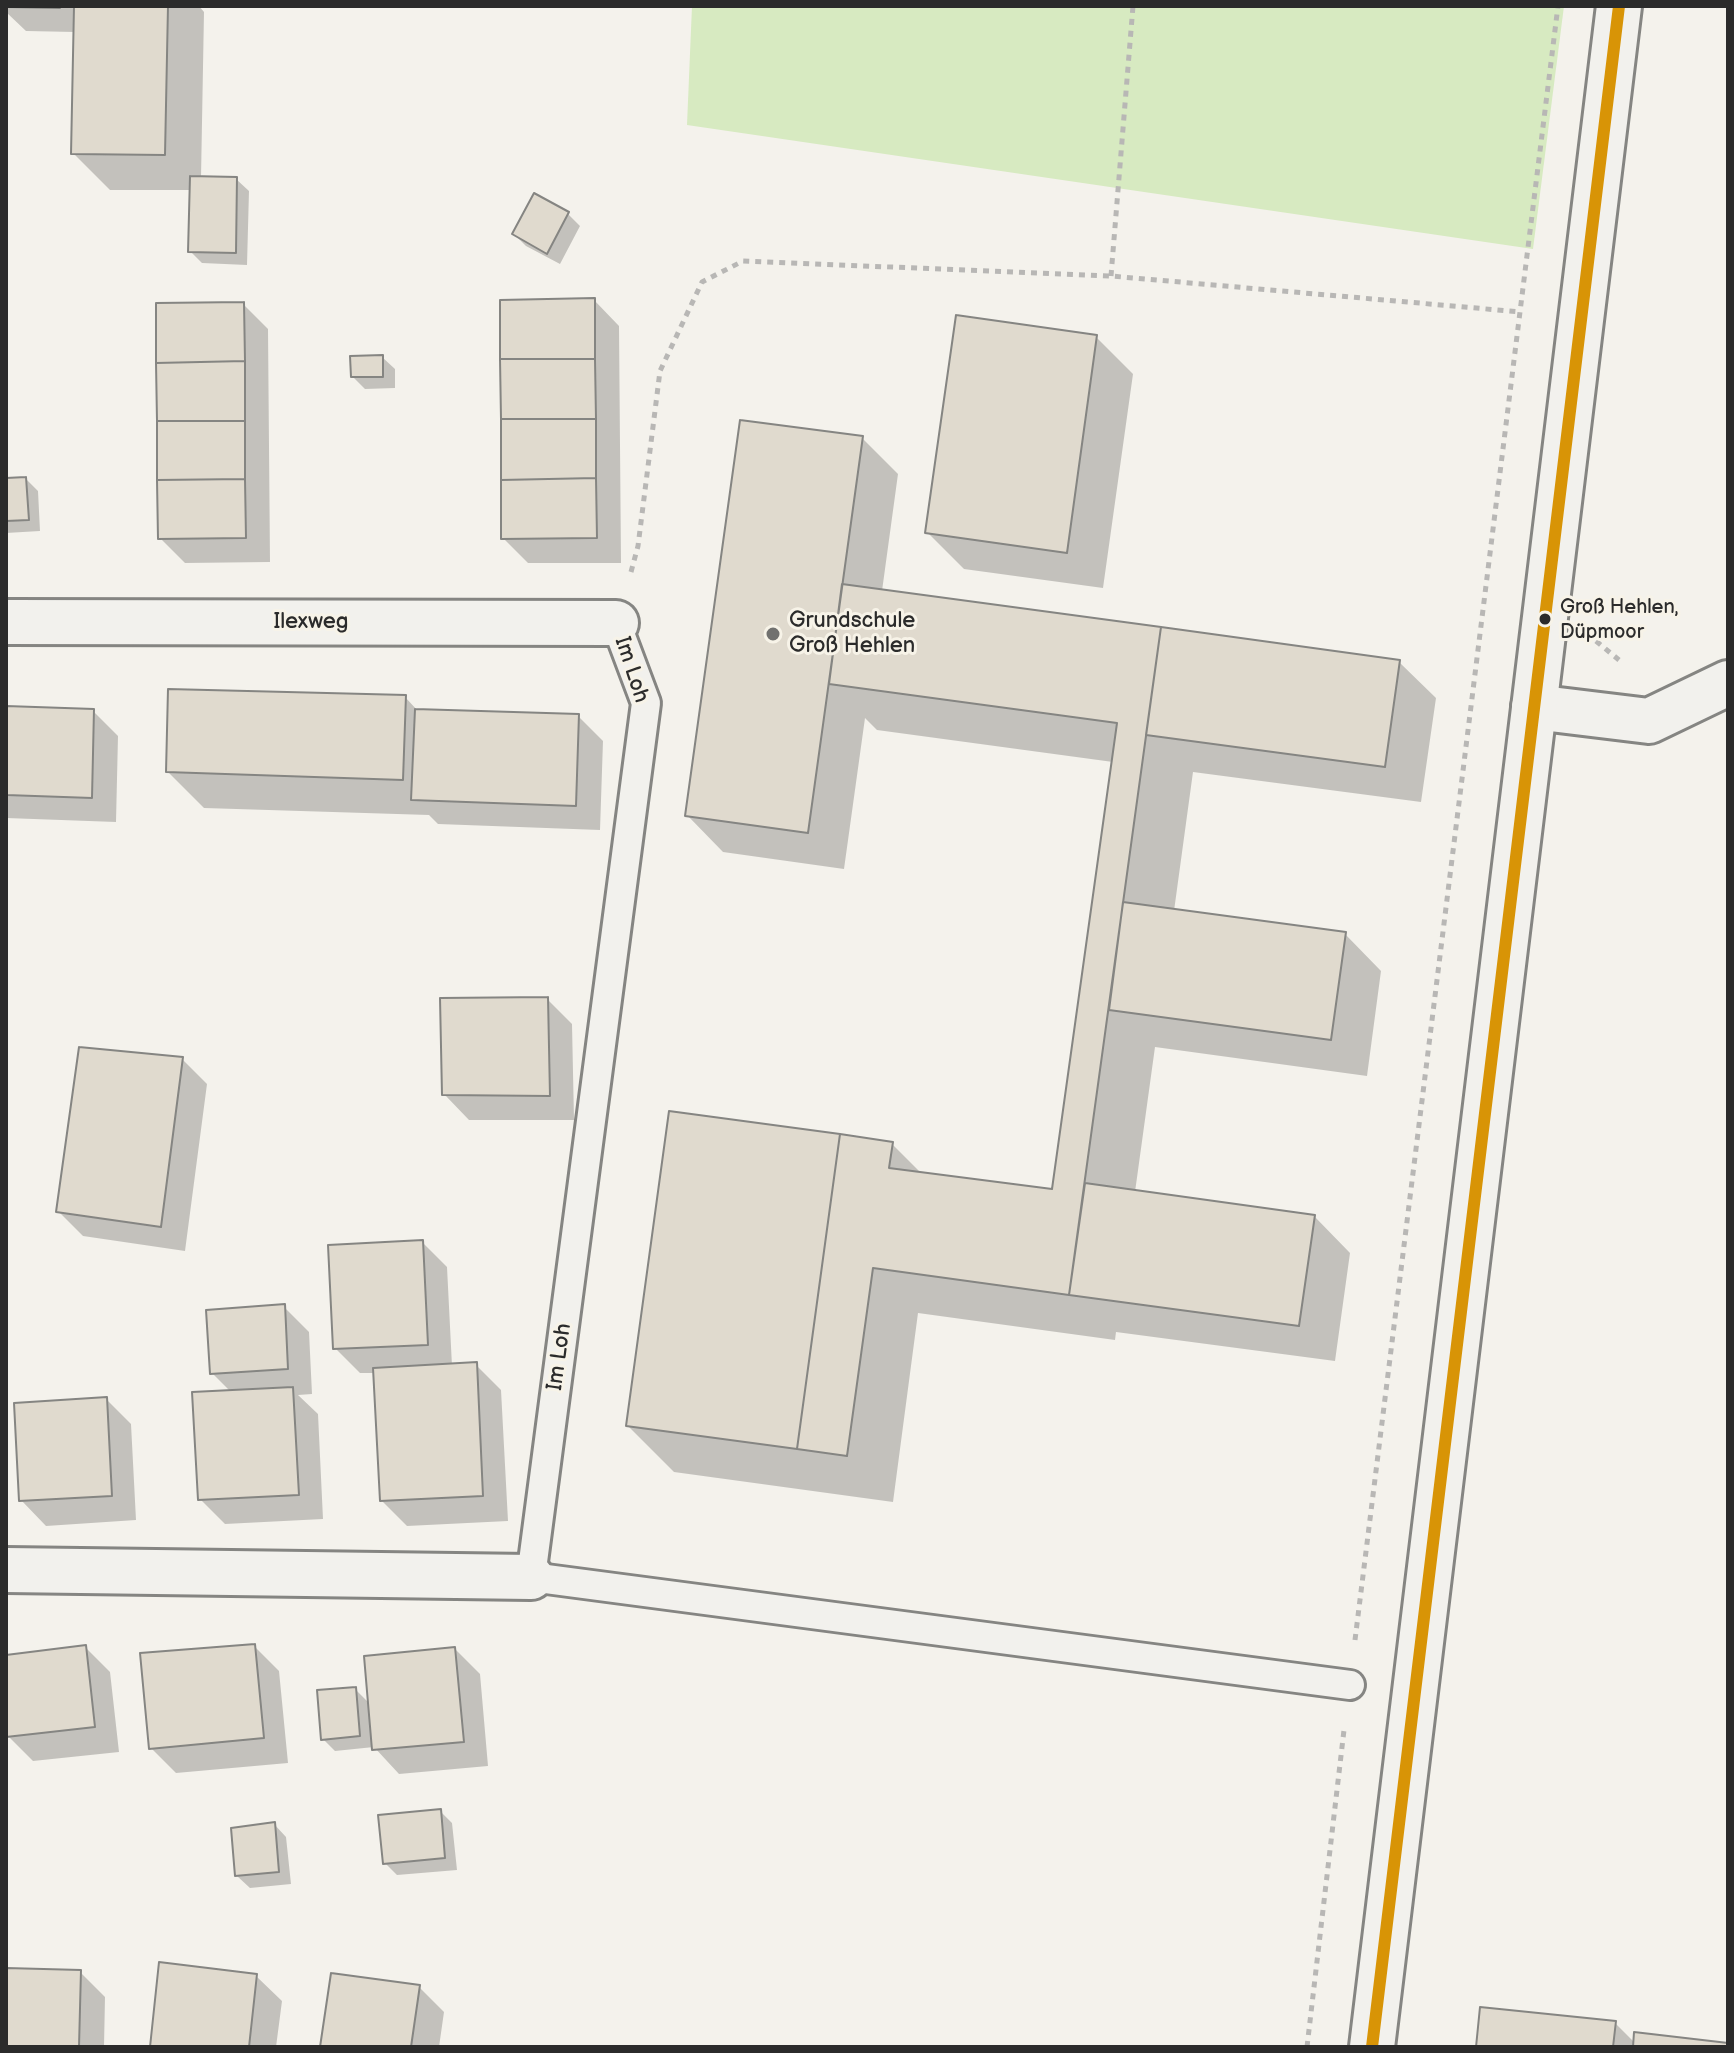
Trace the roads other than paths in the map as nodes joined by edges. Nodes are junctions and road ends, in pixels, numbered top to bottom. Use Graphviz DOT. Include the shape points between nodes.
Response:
graph roads {
  1 [pos="1619,6"];
  2 [pos="6,622"];
  3 [pos="616,623"];
  4 [pos="1728,683"];
  5 [pos="1534,707"];
  6 [pos="6,1570"];
  7 [pos="531,1577"];
  8 [pos="1350,1685"];
  9 [pos="1372,2047"];
  1 -- 5 [label="main road"];
  2 -- 3 [label="main road, Ilexweg"];
  3 -- 7 [label="lane, Im Loh" via="646,703"];
  4 -- 5 [label="main road" via="1649,721"];
  5 -- 9 [label="main road"];
  6 -- 7 [label="main road"];
  7 -- 8 [label="lane"];
}
